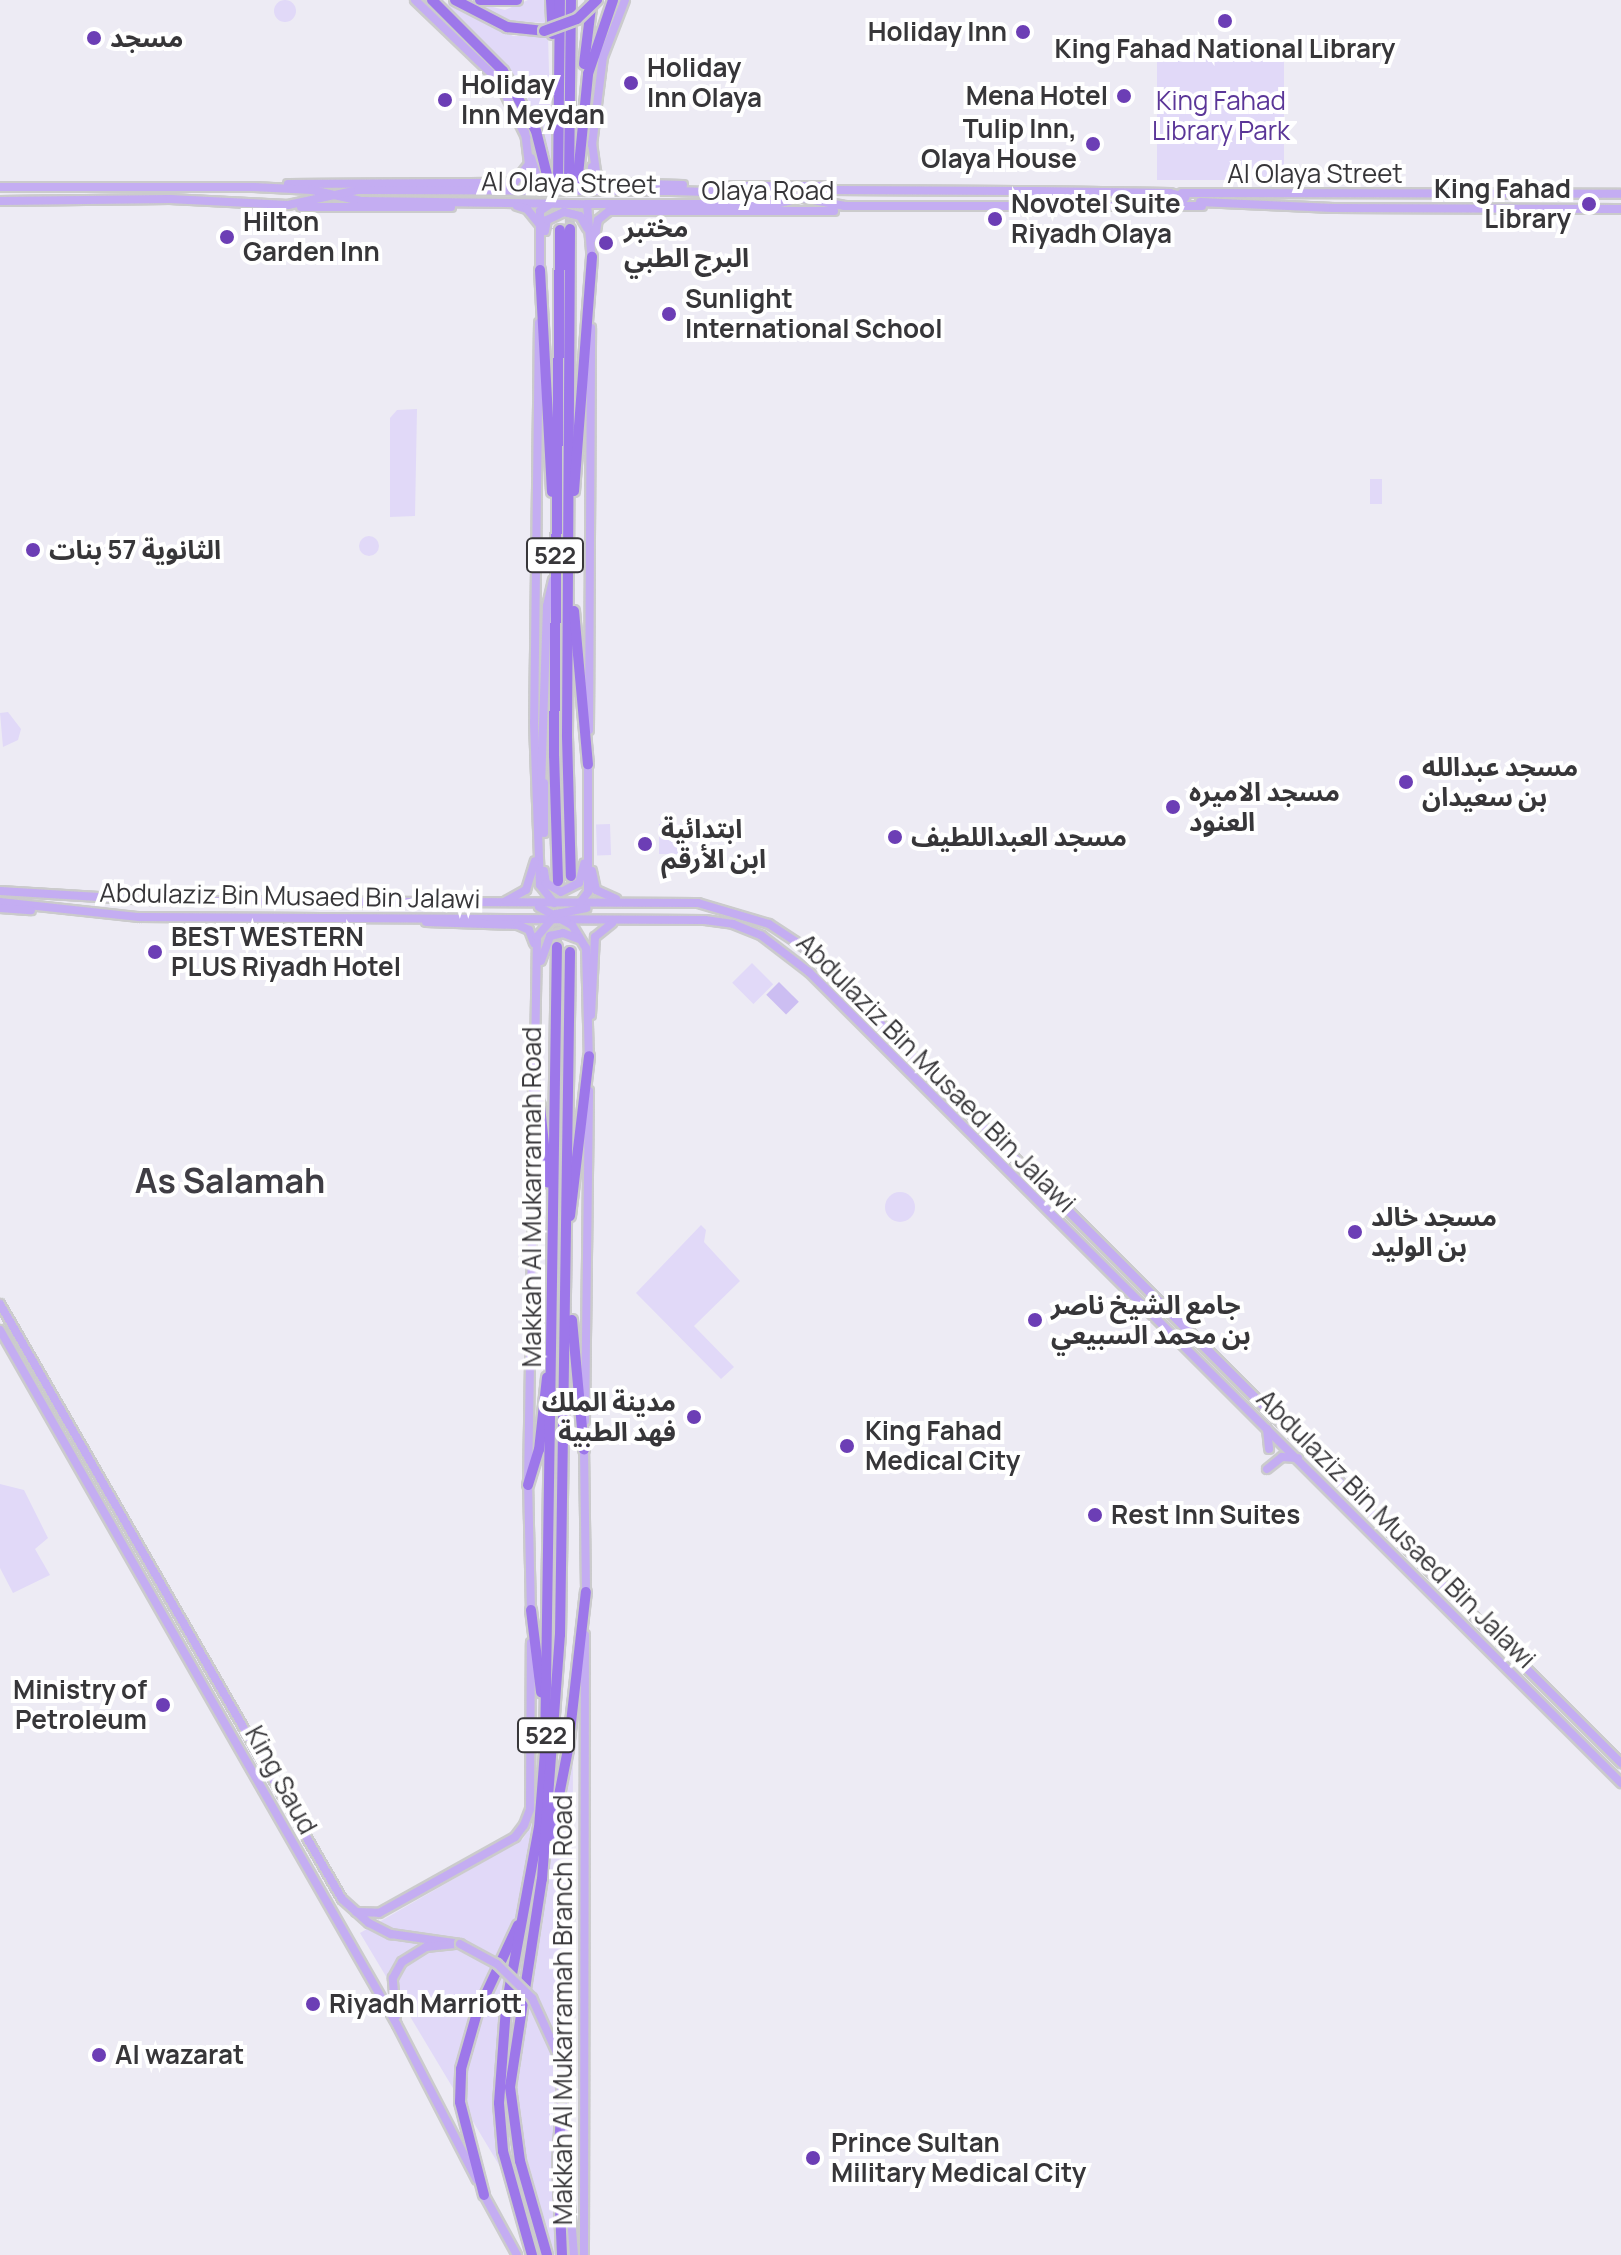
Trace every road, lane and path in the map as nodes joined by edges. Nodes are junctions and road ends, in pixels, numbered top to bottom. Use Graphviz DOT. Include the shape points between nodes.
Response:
graph roads {
  1 [pos="415,0"];
  2 [pos="432,0"];
  3 [pos="455,0"];
  4 [pos="480,0"];
  5 [pos="517,0"];
  6 [pos="551,0"];
  7 [pos="560,0"];
  8 [pos="571,0"];
  9 [pos="594,0"];
  10 [pos="613,0"];
  11 [pos="625,0"];
  12 [pos="559,105"];
  13 [pos="581,126"];
  14 [pos="525,132"];
  15 [pos="592,143"];
  16 [pos="563,186"];
  17 [pos="0,187"];
  18 [pos="254,187"];
  19 [pos="875,192"];
  20 [pos="1170,193"];
  21 [pos="1201,194"];
  22 [pos="1621,194"];
  23 [pos="337,196"];
  24 [pos="801,198"];
  25 [pos="0,201"];
  26 [pos="554,203"];
  27 [pos="587,204"];
  28 [pos="288,205"];
  29 [pos="1180,205"];
  30 [pos="883,206"];
  31 [pos="1202,206"];
  32 [pos="1621,209"];
  33 [pos="542,232"];
  34 [pos="592,257"];
  35 [pos="540,270"];
  36 [pos="565,298"];
  37 [pos="556,517"];
  38 [pos="568,545"];
  39 [pos="555,569"];
  40 [pos="588,764"];
  41 [pos="544,766"];
  42 [pos="538,807"];
  43 [pos="539,824"];
  44 [pos="586,852"];
  45 [pos="571,876"];
  46 [pos="558,881"];
  47 [pos="0,889"];
  48 [pos="0,902"];
  49 [pos="647,903"];
  50 [pos="494,904"];
  51 [pos="0,908"];
  52 [pos="561,911"];
  53 [pos="83,912"];
  54 [pos="416,918"];
  55 [pos="620,920"];
  56 [pos="557,947"];
  57 [pos="570,952"];
  58 [pos="535,1004"];
  59 [pos="588,1027"];
  60 [pos="589,1056"];
  61 [pos="532,1083"];
  62 [pos="553,1207"];
  63 [pos="568,1238"];
  64 [pos="567,1303"];
  65 [pos="0,1304"];
  66 [pos="0,1330"];
  67 [pos="554,1339"];
  68 [pos="1267,1428"];
  69 [pos="584,1449"];
  70 [pos="1269,1449"];
  71 [pos="1298,1458"];
  72 [pos="1267,1469"];
  73 [pos="528,1485"];
  74 [pos="586,1592"];
  75 [pos="531,1610"];
  76 [pos="1551,1692"];
  77 [pos="1539,1701"];
  78 [pos="1595,1736"];
  79 [pos="1584,1747"];
  80 [pos="545,1752"];
  81 [pos="1621,1763"];
  82 [pos="1621,1783"];
  83 [pos="356,1912"];
  84 [pos="525,1912"];
  85 [pos="533,1928"];
  86 [pos="460,1944"];
  87 [pos="399,2028"];
  88 [pos="562,2098"];
  89 [pos="484,2195"];
  90 [pos="517,2255"];
  91 [pos="532,2255"];
  92 [pos="547,2255"];
  93 [pos="562,2255"];
  94 [pos="574,2255"];
  95 [pos="584,2255"];
  1 -- 14 [label="main road" via="498,80"];
  2 -- 16 [label="highway" via="503,71"];
  3 -- 9 [label="highway, bridge" via="507,27 544,31 577,19"];
  4 -- 5 [label="highway"];
  6 -- 12 [label="highway"];
  7 -- 12 [label="highway"];
  8 -- 16 [label="highway"];
  9 -- 13 [label="highway"];
  10 -- 13 [label="highway" via="593,50"];
  11 -- 15 [label="main road" via="603,57"];
  12 -- 16 [label="highway"];
  13 -- 16 [label="highway"];
  14 -- 16 [label="main road"];
  14 -- 18 [label="main road" via="529,164 514,183"];
  15 -- 16 [label="main road" via="592,183"];
  15 -- 19 [label="main road" via="596,173 613,185 830,186"];
  16 -- 23 [label="main road, Al Olaya Street" via="358,190"];
  16 -- 24 [label="main road, Al Olaya Street"];
  17 -- 18 [label="main road, Al Olaya Street"];
  18 -- 23 [label="main road, Al Olaya Street"];
  19 -- 20 [label="main road, Al Olaya Street"];
  19 -- 24 [label="main road, Al Olaya Street" via="831,190"];
  20 -- 21 [label="main road, Al Olaya Street"];
  20 -- 29 [label="main road" via="1185,197"];
  21 -- 22 [label="main road, Al Olaya Street"];
  21 -- 31 [label="main road, Al Olaya Street"];
  23 -- 26 [label="main road, Al Olaya Street" via="361,201"];
  23 -- 28 [label="main road, Al Olaya Street"];
  24 -- 27 [label="main road, Al Olaya Street" via="776,204"];
  24 -- 30 [label="main road, Al Olaya Street" via="818,205"];
  25 -- 28 [label="main road, Al Olaya Street" via="170,199"];
  26 -- 27 [label="main road, Al Olaya Street"];
  26 -- 33 [label="main road, Makkah Al Mukarramah Branch Road" via="540,211"];
  27 -- 34 [label="main road, Makkah Al Mukarramah Branch Road"];
  28 -- 33 [label="main road" via="521,207 535,216"];
  29 -- 30 [label="main road, Al Olaya Street"];
  29 -- 31 [label="main road, Al Olaya Street"];
  30 -- 34 [label="main road, Olaya Road" via="853,211 609,211 598,220"];
  31 -- 32 [label="main road, Al Olaya Street"];
  33 -- 35 [label="main road, Makkah Al Mukarramah Branch Road"];
  34 -- 35 [label="main road" via="585,221 575,213 554,213 547,220"];
  34 -- 38 [label="highway"];
  34 -- 40 [label="main road, Makkah Al Mukarramah Branch Road"];
  35 -- 37 [label="highway"];
  35 -- 42 [label="main road, Makkah Al Mukarramah Branch Road" via="534,611"];
  36 -- 36 [label="highway" via="565,229"];
  36 -- 37 [label="highway, 522"];
  36 -- 38 [label="highway, 522"];
  37 -- 39 [label="highway, 522"];
  38 -- 40 [label="highway"];
  38 -- 45 [label="highway, 522"];
  39 -- 41 [label="main road" via="547,606"];
  39 -- 46 [label="highway, 522"];
  40 -- 44 [label="main road, Makkah Al Mukarramah Branch Road"];
  41 -- 42 [label="main road"];
  41 -- 44 [label="main road" via="546,883 561,892 575,888"];
  42 -- 43 [label="main road, Makkah Al Mukarramah Branch Road"];
  43 -- 50 [label="main road" via="529,885 515,899"];
  43 -- 52 [label="main road, Makkah Al Mukarramah Branch Road" via="540,885"];
  44 -- 49 [label="main road" via="596,890 610,898"];
  44 -- 52 [label="main road, Makkah Al Mukarramah Branch Road" via="588,892"];
  47 -- 50 [label="main road, Abdulaziz Bin Musaed Bin Jalawi" via="165,901"];
  48 -- 53 [label="main road, Abdulaziz Bin Musaed Bin Jalawi"];
  49 -- 52 [label="main road"];
  49 -- 76 [label="main road, Abdulaziz Bin Musaed Bin Jalawi" via="732,909 769,924 804,947"];
  50 -- 52 [label="main road, Abdulaziz Bin Musaed Bin Jalawi"];
  51 -- 53 [label="main road"];
  52 -- 54 [label="main road, Abdulaziz Bin Musaed Bin Jalawi" via="514,918"];
  52 -- 55 [label="main road, Abdulaziz Bin Musaed Bin Jalawi"];
  52 -- 58 [label="main road, Makkah Al Mukarramah Branch Road" via="537,937"];
  52 -- 59 [label="main road, Makkah Al Mukarramah Branch Road" via="586,948"];
  53 -- 54 [label="main road, Abdulaziz Bin Musaed Bin Jalawi"];
  54 -- 58 [label="main road" via="431,924 529,930"];
  55 -- 59 [label="main road" via="602,926 595,937 595,1002"];
  55 -- 68 [label="main road, Abdulaziz Bin Musaed Bin Jalawi" via="733,924 780,947"];
  56 -- 62 [label="highway, Makkah Al Mukarramah Road / 522"];
  57 -- 63 [label="highway, Makkah Al Mukarramah Road / 522"];
  58 -- 59 [label="main road" via="543,946 550,936 571,934 582,947"];
  58 -- 61 [label="main road, Makkah Al Mukarramah Branch Road"];
  59 -- 60 [label="main road, Makkah Al Mukarramah Branch Road"];
  60 -- 63 [label="highway"];
  60 -- 69 [label="main road, Makkah Al Mukarramah Branch Road"];
  61 -- 62 [label="highway"];
  61 -- 73 [label="main road, Makkah Al Mukarramah Branch Road"];
  62 -- 67 [label="highway, Makkah Al Mukarramah Road / 522"];
  63 -- 64 [label="highway, Makkah Al Mukarramah Road / 522"];
  64 -- 69 [label="highway"];
  64 -- 85 [label="highway, Makkah Al Mukarramah Road / 522" via="560,1635 542,1879"];
  65 -- 83 [label="main road, King Saud" via="334,1887"];
  66 -- 87 [label="main road, King Saud"];
  67 -- 73 [label="highway" via="539,1450"];
  67 -- 80 [label="highway, Makkah Al Mukarramah Road / 522"];
  68 -- 70 [label="main road"];
  68 -- 71 [label="main road, Abdulaziz Bin Musaed Bin Jalawi"];
  69 -- 74 [label="main road, Makkah Al Mukarramah Branch Road"];
  71 -- 72 [label="main road" via="1282,1457"];
  71 -- 77 [label="main road, Abdulaziz Bin Musaed Bin Jalawi"];
  73 -- 75 [label="main road, Makkah Al Mukarramah Branch Road"];
  74 -- 85 [label="highway" via="568,1749"];
  74 -- 95 [label="main road, Makkah Al Mukarramah Branch Road"];
  75 -- 80 [label="highway"];
  75 -- 83 [label="main road, Makkah Al Mukarramah Branch Road" via="530,1809 524,1825 515,1837 379,1913"];
  76 -- 77 [label="main road" via="1556,1702 1552,1708"];
  76 -- 78 [label="main road, Abdulaziz Bin Musaed Bin Jalawi"];
  77 -- 79 [label="main road, Abdulaziz Bin Musaed Bin Jalawi"];
  78 -- 79 [label="main road" via="1581,1731"];
  78 -- 81 [label="main road, Abdulaziz Bin Musaed Bin Jalawi"];
  79 -- 82 [label="main road, Abdulaziz Bin Musaed Bin Jalawi"];
  80 -- 84 [label="highway, Makkah Al Mukarramah Road / 522"];
  83 -- 86 [label="main road, King Saud" via="391,1934"];
  84 -- 89 [label="highway" via="477,2013 461,2069 460,2102"];
  84 -- 91 [label="highway, Makkah Al Mukarramah Road / 522" via="506,2007 499,2103 503,2151"];
  85 -- 92 [label="highway, Makkah Al Mukarramah Road / 522" via="510,2087 520,2161"];
  86 -- 87 [label="main road" via="426,1947 402,1962 393,1978"];
  86 -- 88 [label="main road, bridge" via="497,1964 532,1998 558,2055"];
  87 -- 89 [label="main road, King Saud"];
  88 -- 93 [label="highway"];
  88 -- 94 [label="main road"];
  89 -- 90 [label="main road, King Saud"];
}
